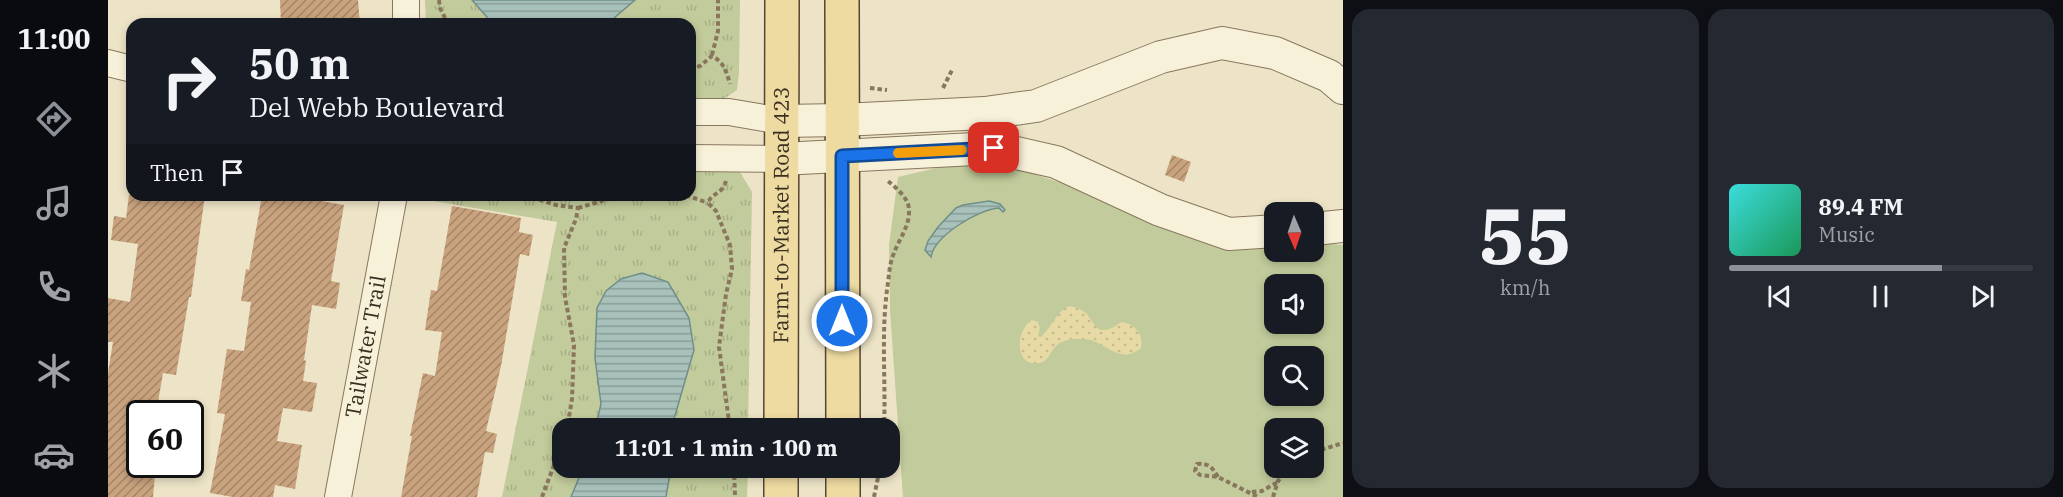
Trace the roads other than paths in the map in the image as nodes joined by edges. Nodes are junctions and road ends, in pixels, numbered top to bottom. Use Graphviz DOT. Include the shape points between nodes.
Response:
graph roads {
  1 [pos="406,0"];
  2 [pos="782,0"];
  3 [pos="842,0"];
  4 [pos="405,18"];
  5 [pos="108,63"];
  6 [pos="126,68"];
  7 [pos="1343,88"];
  8 [pos="696,112"];
  9 [pos="842,120"];
  10 [pos="781,121"];
  11 [pos="842,156"];
  12 [pos="696,158"];
  13 [pos="781,159"];
  14 [pos="393,201"];
  15 [pos="1343,226"];
  16 [pos="1324,228"];
  17 [pos="1264,232"];
  18 [pos="781,418"];
  19 [pos="843,418"];
  20 [pos="781,478"];
  21 [pos="843,478"];
  22 [pos="338,497"];
  23 [pos="781,497"];
  24 [pos="843,497"];
  1 -- 4 [label="street"];
  2 -- 10 [label="main road, Farm-to-Market Road 423"];
  3 -- 9 [label="main road"];
  5 -- 6 [label="street"];
  7 -- 9 [label="street" via="1329,76 1275,53 1222,43 1161,57 1036,106 985,113"];
  8 -- 10 [label="street" via="729,112"];
  9 -- 10 [label="street"];
  9 -- 11 [label="main road"];
  10 -- 13 [label="main road, Farm-to-Market Road 423"];
  11 -- 13 [label="street"];
  11 -- 17 [label="street" via="994,148 1056,162 1160,210 1229,234"];
  11 -- 19 [label="main road"];
  12 -- 13 [label="street"];
  13 -- 18 [label="main road, Farm-to-Market Road 423"];
  14 -- 22 [label="street, Tailwater Trail"];
  15 -- 16 [label="street"];
  20 -- 23 [label="main road"];
  21 -- 24 [label="main road"];
}
